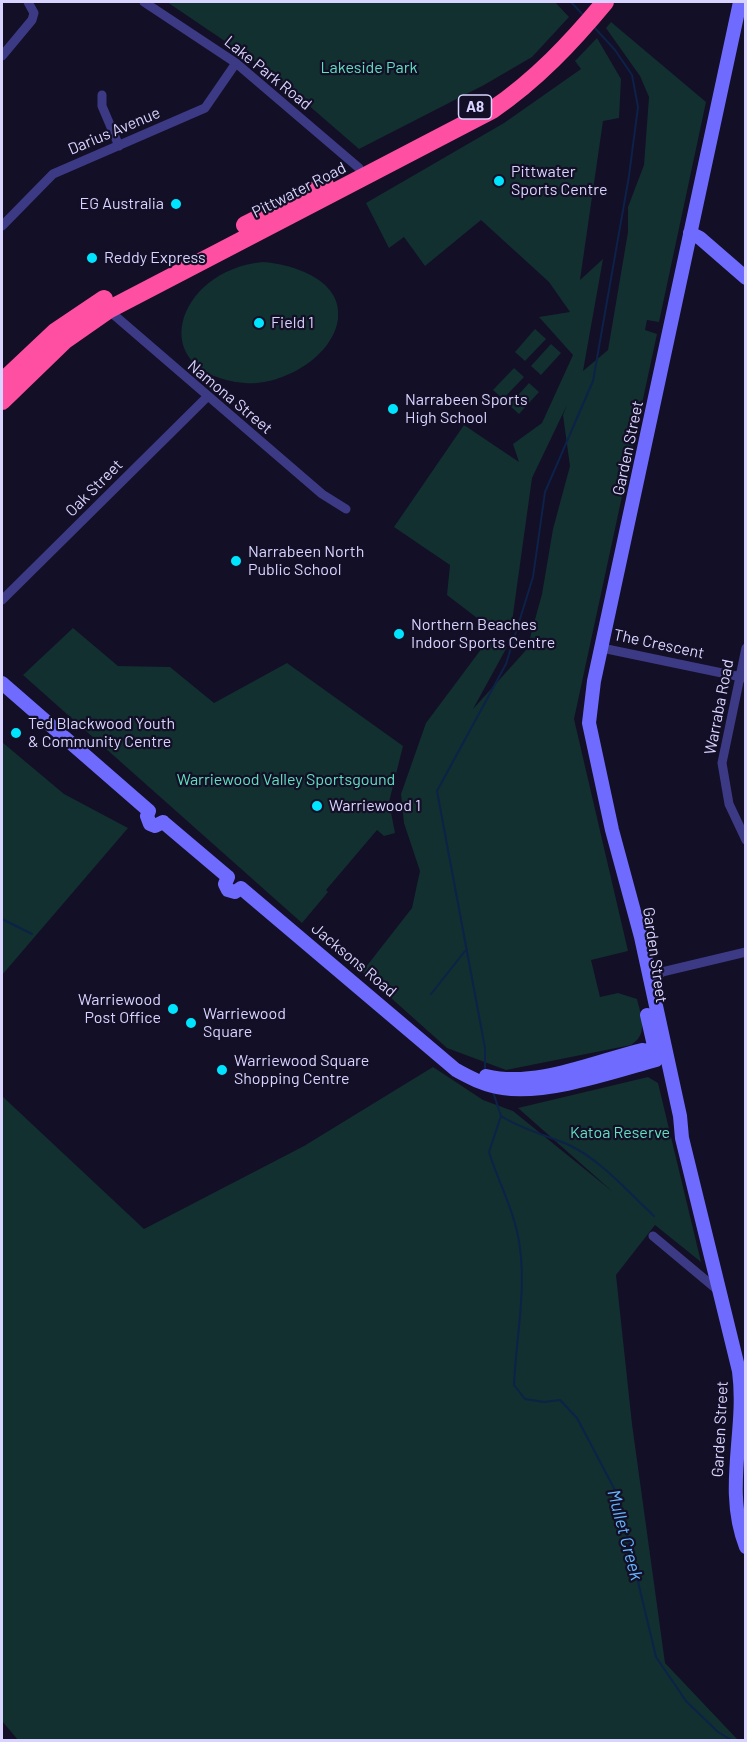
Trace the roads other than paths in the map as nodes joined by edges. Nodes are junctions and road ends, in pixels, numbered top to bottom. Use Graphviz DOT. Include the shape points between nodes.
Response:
graph roads {
  1 [pos="28,2"];
  2 [pos="144,2"];
  3 [pos="740,2"];
  4 [pos="596,5"];
  5 [pos="2,57"];
  6 [pos="236,63"];
  7 [pos="102,95"];
  8 [pos="119,146"];
  9 [pos="362,173"];
  10 [pos="2,226"];
  11 [pos="690,233"];
  12 [pos="746,278"];
  13 [pos="104,306"];
  14 [pos="2,382"];
  15 [pos="207,397"];
  16 [pos="2,401"];
  17 [pos="346,509"];
  18 [pos="2,600"];
  19 [pos="602,648"];
  20 [pos="746,648"];
  21 [pos="2,674"];
  22 [pos="742,677"];
  23 [pos="2,683"];
  24 [pos="741,820"];
  25 [pos="746,840"];
  26 [pos="630,900"];
  27 [pos="746,952"];
  28 [pos="645,964"];
  29 [pos="662,972"];
  30 [pos="650,984"];
  31 [pos="656,1052"];
  32 [pos="653,1236"];
  33 [pos="721,1292"];
  34 [pos="743,1409"];
  35 [pos="746,1547"];
  1 -- 5 [label="street" via="34,13 32,20"];
  2 -- 6 [label="street, Lake Park Road"];
  3 -- 11 [label="street, Garden Street"];
  4 -- 9 [label="highway, Pittwater Road / A8" via="579,26 511,85"];
  6 -- 8 [label="street, Darius Avenue" via="205,108"];
  6 -- 9 [label="street, Lake Park Road"];
  7 -- 8 [label="street" via="102,106"];
  8 -- 10 [label="street, Darius Avenue" via="53,174"];
  9 -- 13 [label="highway, Pittwater Road / A8"];
  11 -- 12 [label="street"];
  11 -- 19 [label="street, Garden Street"];
  13 -- 14 [label="highway, Pittwater Road / A8" via="55,332"];
  13 -- 15 [label="street, Namona Street"];
  13 -- 16 [label="highway, Pittwater Road / A8"];
  15 -- 17 [label="street, Namona Street" via="321,494"];
  15 -- 18 [label="street, Oak Street"];
  19 -- 22 [label="street, The Crescent"];
  19 -- 26 [label="street, Garden Street" via="589,723"];
  20 -- 22 [label="street, Warraba Road"];
  21 -- 23 [label="street"];
  22 -- 24 [label="street, Warraba Road" via="722,763 726,794"];
  23 -- 31 [label="street, Jacksons Road" via="149,811 150,824 163,822 228,877 241,878 241,888 443,1059 500,1084"];
  24 -- 25 [label="street, Warraba Road"];
  26 -- 28 [label="street, Garden Street"];
  26 -- 31 [label="street, Garden Street" via="637,962"];
  27 -- 29 [label="street"];
  28 -- 29 [label="street"];
  28 -- 30 [label="street, Garden Street"];
  29 -- 30 [label="street"];
  30 -- 31 [label="street, Garden Street"];
  31 -- 33 [label="street, Garden Street"];
  32 -- 33 [label="street"];
  33 -- 34 [label="street, Garden Street" via="739,1371"];
  34 -- 35 [label="street, Garden Street" via="734,1497"];
}
